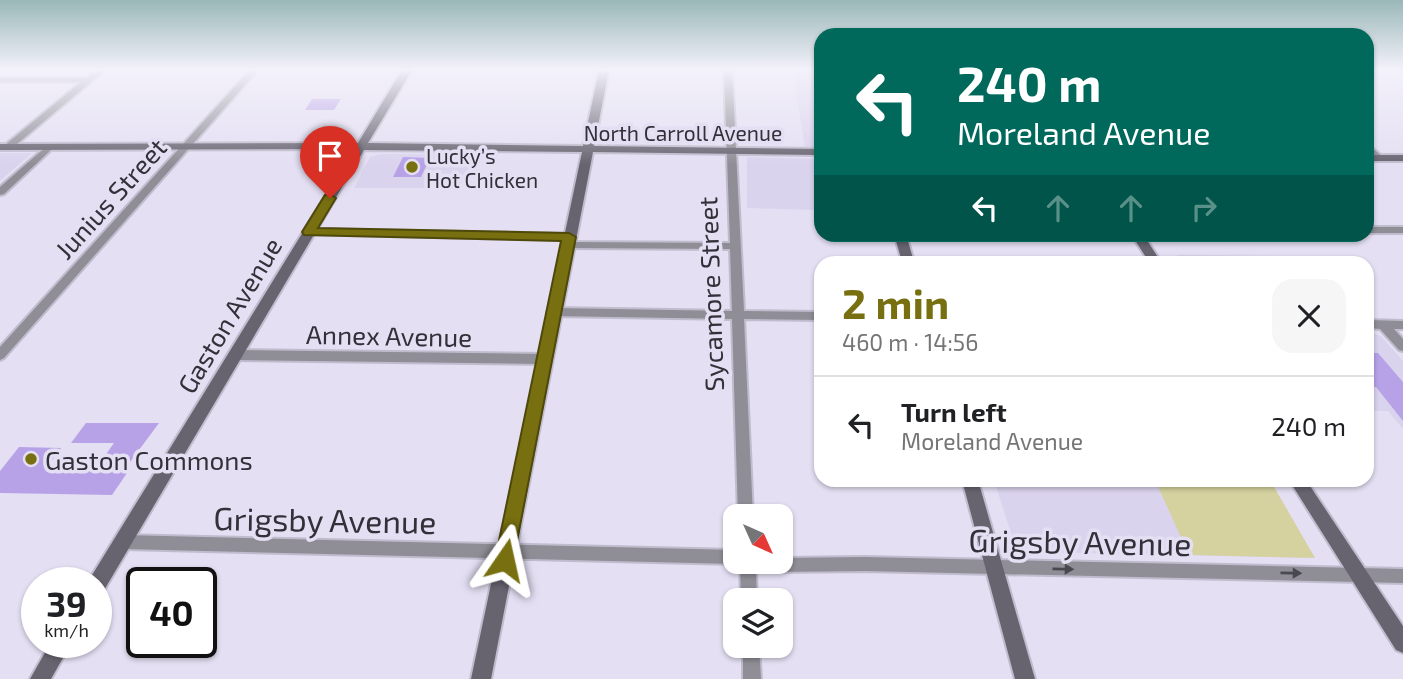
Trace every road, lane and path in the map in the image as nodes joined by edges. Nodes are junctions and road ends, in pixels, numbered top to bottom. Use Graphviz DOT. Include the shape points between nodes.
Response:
graph roads {
  1 [pos="61,102"];
  2 [pos="226,102"];
  3 [pos="388,102"];
  4 [pos="597,102"];
  5 [pos="730,102"];
  6 [pos="4,147"];
  7 [pos="186,147"];
  8 [pos="360,147"];
  9 [pos="49,148"];
  10 [pos="587,150"];
  11 [pos="731,151"];
  12 [pos="814,152"];
  13 [pos="1374,158"];
  14 [pos="1403,158"];
  15 [pos="0,192"];
  16 [pos="1374,230"];
  17 [pos="1403,230"];
  18 [pos="309,232"];
  19 [pos="568,241"];
  20 [pos="735,246"];
  21 [pos="553,312"];
  22 [pos="736,315"];
  23 [pos="814,316"];
  24 [pos="1374,324"];
  25 [pos="1383,324"];
  26 [pos="1403,325"];
  27 [pos="1403,347"];
  28 [pos="0,355"];
  29 [pos="235,355"];
  30 [pos="543,359"];
  31 [pos="972,487"];
  32 [pos="1302,487"];
  33 [pos="745,504"];
  34 [pos="123,542"];
  35 [pos="507,551"];
  36 [pos="723,557"];
  37 [pos="793,565"];
  38 [pos="108,567"];
  39 [pos="995,569"];
  40 [pos="1360,576"];
  41 [pos="1403,576"];
  42 [pos="1403,643"];
  43 [pos="52,658"];
  44 [pos="751,658"];
  45 [pos="40,679"];
  46 [pos="481,679"];
  47 [pos="752,679"];
  48 [pos="1025,679"];
  1 -- 6 [label="street"];
  2 -- 7 [label="street, Junius Street"];
  3 -- 8 [label="street, Gaston Avenue"];
  4 -- 10 [label="street"];
  5 -- 11 [label="street, Sycamore Street"];
  6 -- 9 [label="street, North Carroll Avenue"];
  7 -- 8 [label="street, North Carroll Avenue"];
  7 -- 9 [label="street, North Carroll Avenue"];
  7 -- 28 [label="street, Junius Street"];
  8 -- 10 [label="street, North Carroll Avenue"];
  8 -- 18 [label="street, Gaston Avenue"];
  9 -- 15 [label="street"];
  10 -- 11 [label="street, North Carroll Avenue"];
  10 -- 19 [label="street"];
  11 -- 12 [label="street, North Carroll Avenue"];
  11 -- 20 [label="street, Sycamore Street"];
  13 -- 14 [label="street"];
  16 -- 17 [label="street"];
  18 -- 19 [label="street"];
  18 -- 29 [label="street, Gaston Avenue"];
  19 -- 20 [label="street"];
  19 -- 21 [label="street"];
  20 -- 22 [label="street, Sycamore Street"];
  21 -- 22 [label="street"];
  21 -- 30 [label="street"];
  22 -- 23 [label="street"];
  22 -- 33 [label="street, Sycamore Street"];
  24 -- 25 [label="street"];
  25 -- 26 [label="street"];
  25 -- 27 [label="street"];
  29 -- 30 [label="street, Annex Avenue"];
  29 -- 34 [label="street, Gaston Avenue"];
  30 -- 35 [label="street"];
  31 -- 39 [label="street"];
  32 -- 40 [label="street"];
  34 -- 35 [label="street, Grigsby Avenue"];
  34 -- 38 [label="street, Gaston Avenue"];
  35 -- 36 [label="street, Grigsby Avenue"];
  35 -- 46 [label="street"];
  37 -- 39 [label="street, Grigsby Avenue"];
  39 -- 40 [label="street, Grigsby Avenue, one-way"];
  39 -- 48 [label="street"];
  40 -- 41 [label="street, Grigsby Avenue"];
  40 -- 42 [label="street"];
  43 -- 45 [label="street"];
  44 -- 47 [label="street"];
}
